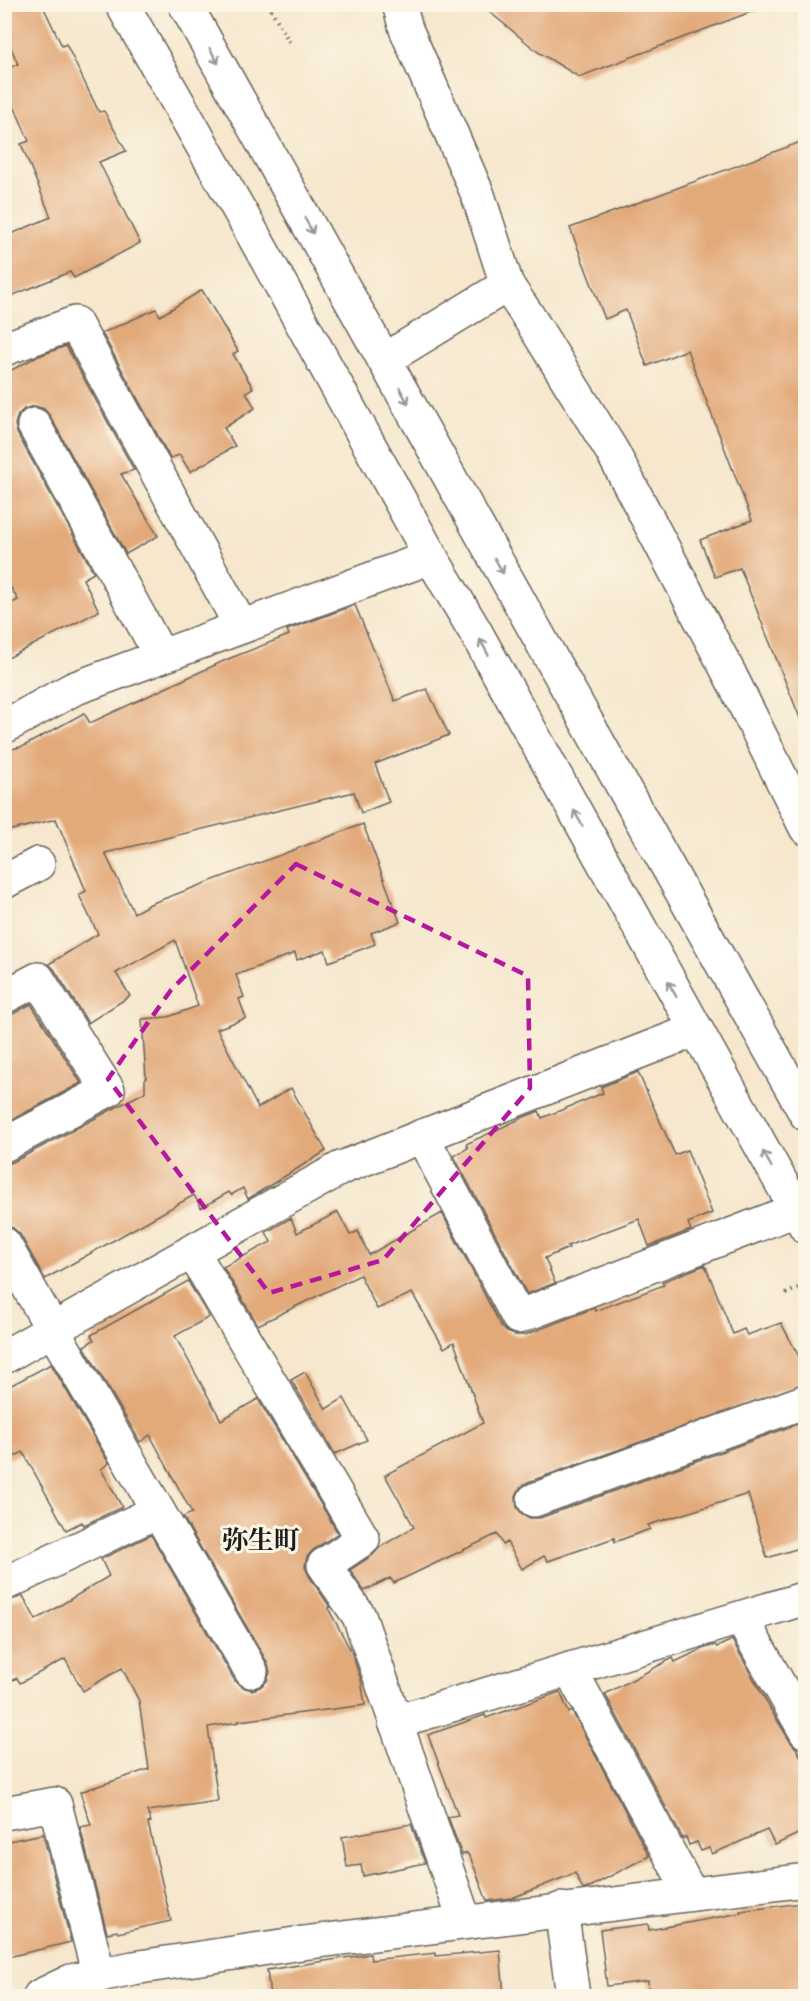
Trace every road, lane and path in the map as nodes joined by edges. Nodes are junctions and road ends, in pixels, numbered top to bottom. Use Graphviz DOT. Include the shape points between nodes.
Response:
graph roads {
  1 [pos="122,4"];
  2 [pos="185,4"];
  3 [pos="268,4"];
  4 [pos="399,4"];
  5 [pos="291,45"];
  6 [pos="507,285"];
  7 [pos="4,350"];
  8 [pos="384,360"];
  9 [pos="34,425"];
  10 [pos="431,557"];
  11 [pos="241,626"];
  12 [pos="161,656"];
  13 [pos="4,727"];
  14 [pos="806,828"];
  15 [pos="38,864"];
  16 [pos="4,882"];
  17 [pos="4,997"];
  18 [pos="695,1030"];
  19 [pos="806,1114"];
  20 [pos="422,1136"];
  21 [pos="4,1145"];
  22 [pos="801,1218"];
  23 [pos="4,1244"];
  24 [pos="192,1251"];
  25 [pos="806,1284"];
  26 [pos="786,1294"];
  27 [pos="52,1330"];
  28 [pos="4,1357"];
  29 [pos="806,1401"];
  30 [pos="534,1500"];
  31 [pos="158,1511"];
  32 [pos="4,1584"];
  33 [pos="806,1598"];
  34 [pos="741,1618"];
  35 [pos="570,1669"];
  36 [pos="251,1671"];
  37 [pos="395,1722"];
  38 [pos="806,1731"];
  39 [pos="4,1813"];
  40 [pos="806,1880"];
  41 [pos="691,1894"];
  42 [pos="561,1909"];
  43 [pos="465,1922"];
  44 [pos="99,1976"];
  45 [pos="40,1996"];
  46 [pos="573,1996"];
  1 -- 10 [label="street"];
  2 -- 8 [label="street, one-way"];
  3 -- 5 [label="path"];
  4 -- 6 [label="street" via="406,29 478,195"];
  6 -- 8 [label="street"];
  6 -- 14 [label="street" via="612,451"];
  7 -- 11 [label="street" via="75,323"];
  8 -- 19 [label="street, one-way"];
  9 -- 12 [label="street"];
  10 -- 11 [label="street"];
  18 -- 10 [label="street, one-way"];
  11 -- 12 [label="street"];
  12 -- 13 [label="street" via="73,689"];
  15 -- 16 [label="street"];
  17 -- 21 [label="street" via="38,979 108,1090"];
  18 -- 20 [label="street"];
  22 -- 18 [label="street, one-way"];
  20 -- 22 [label="street" via="518,1317"];
  20 -- 24 [label="street" via="341,1168"];
  23 -- 27 [label="street"];
  24 -- 27 [label="street"];
  24 -- 37 [label="street" via="363,1539 324,1565 359,1616"];
  25 -- 26 [label="path"];
  27 -- 28 [label="street"];
  27 -- 31 [label="street"];
  29 -- 30 [label="street"];
  31 -- 32 [label="street"];
  31 -- 36 [label="street"];
  33 -- 34 [label="street"];
  34 -- 35 [label="street"];
  34 -- 38 [label="street"];
  35 -- 37 [label="street"];
  35 -- 41 [label="street"];
  37 -- 43 [label="street"];
  39 -- 44 [label="street" via="55,1804"];
  40 -- 41 [label="street"];
  41 -- 42 [label="street"];
  42 -- 43 [label="street"];
  42 -- 46 [label="street"];
  43 -- 44 [label="street" via="272,1947"];
  44 -- 45 [label="street" via="71,1981"];
}
